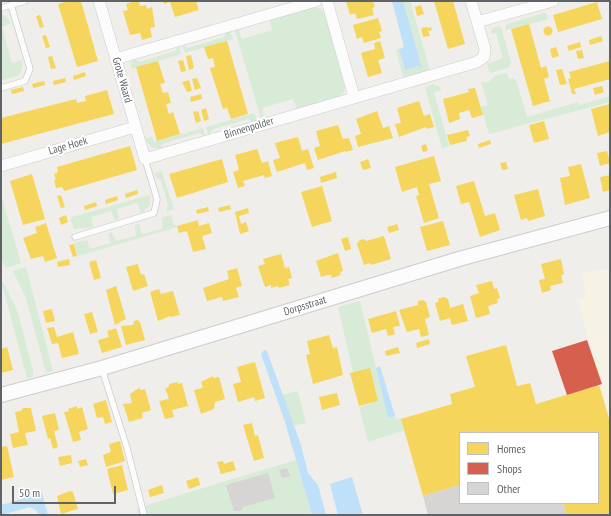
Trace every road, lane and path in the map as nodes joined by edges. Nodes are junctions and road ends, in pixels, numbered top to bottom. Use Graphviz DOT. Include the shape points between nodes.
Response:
graph roads {
  1 [pos="25,1"];
  2 [pos="99,1"];
  3 [pos="316,1"];
  4 [pos="327,1"];
  5 [pos="471,1"];
  6 [pos="553,1"];
  7 [pos="11,5"];
  8 [pos="1,8"];
  9 [pos="477,22"];
  10 [pos="116,59"];
  11 [pos="1,88"];
  12 [pos="354,97"];
  13 [pos="135,127"];
  14 [pos="145,159"];
  15 [pos="1,166"];
  16 [pos="610,218"];
  17 [pos="75,237"];
  18 [pos="102,368"];
  19 [pos="1,394"];
  20 [pos="144,515"];
  1 -- 7 [label="lane"];
  2 -- 10 [label="street, Grote Waard"];
  3 -- 10 [label="street"];
  4 -- 12 [label="street"];
  5 -- 9 [label="street"];
  6 -- 9 [label="street"];
  7 -- 8 [label="lane"];
  7 -- 11 [label="lane" via="30,69 25,80"];
  9 -- 12 [label="street, Binnenpolder" via="485,50 484,57 477,62"];
  10 -- 13 [label="street, Grote Waard"];
  12 -- 14 [label="street, Binnenpolder"];
  13 -- 14 [label="street, Grote Waard"];
  13 -- 15 [label="street, Lage Hoek"];
  14 -- 17 [label="lane" via="157,199 154,213"];
  16 -- 18 [label="street, Dorpsstraat" via="459,259"];
  18 -- 19 [label="street, Dorpsstraat"];
  18 -- 20 [label="lane" via="127,448"];
}
